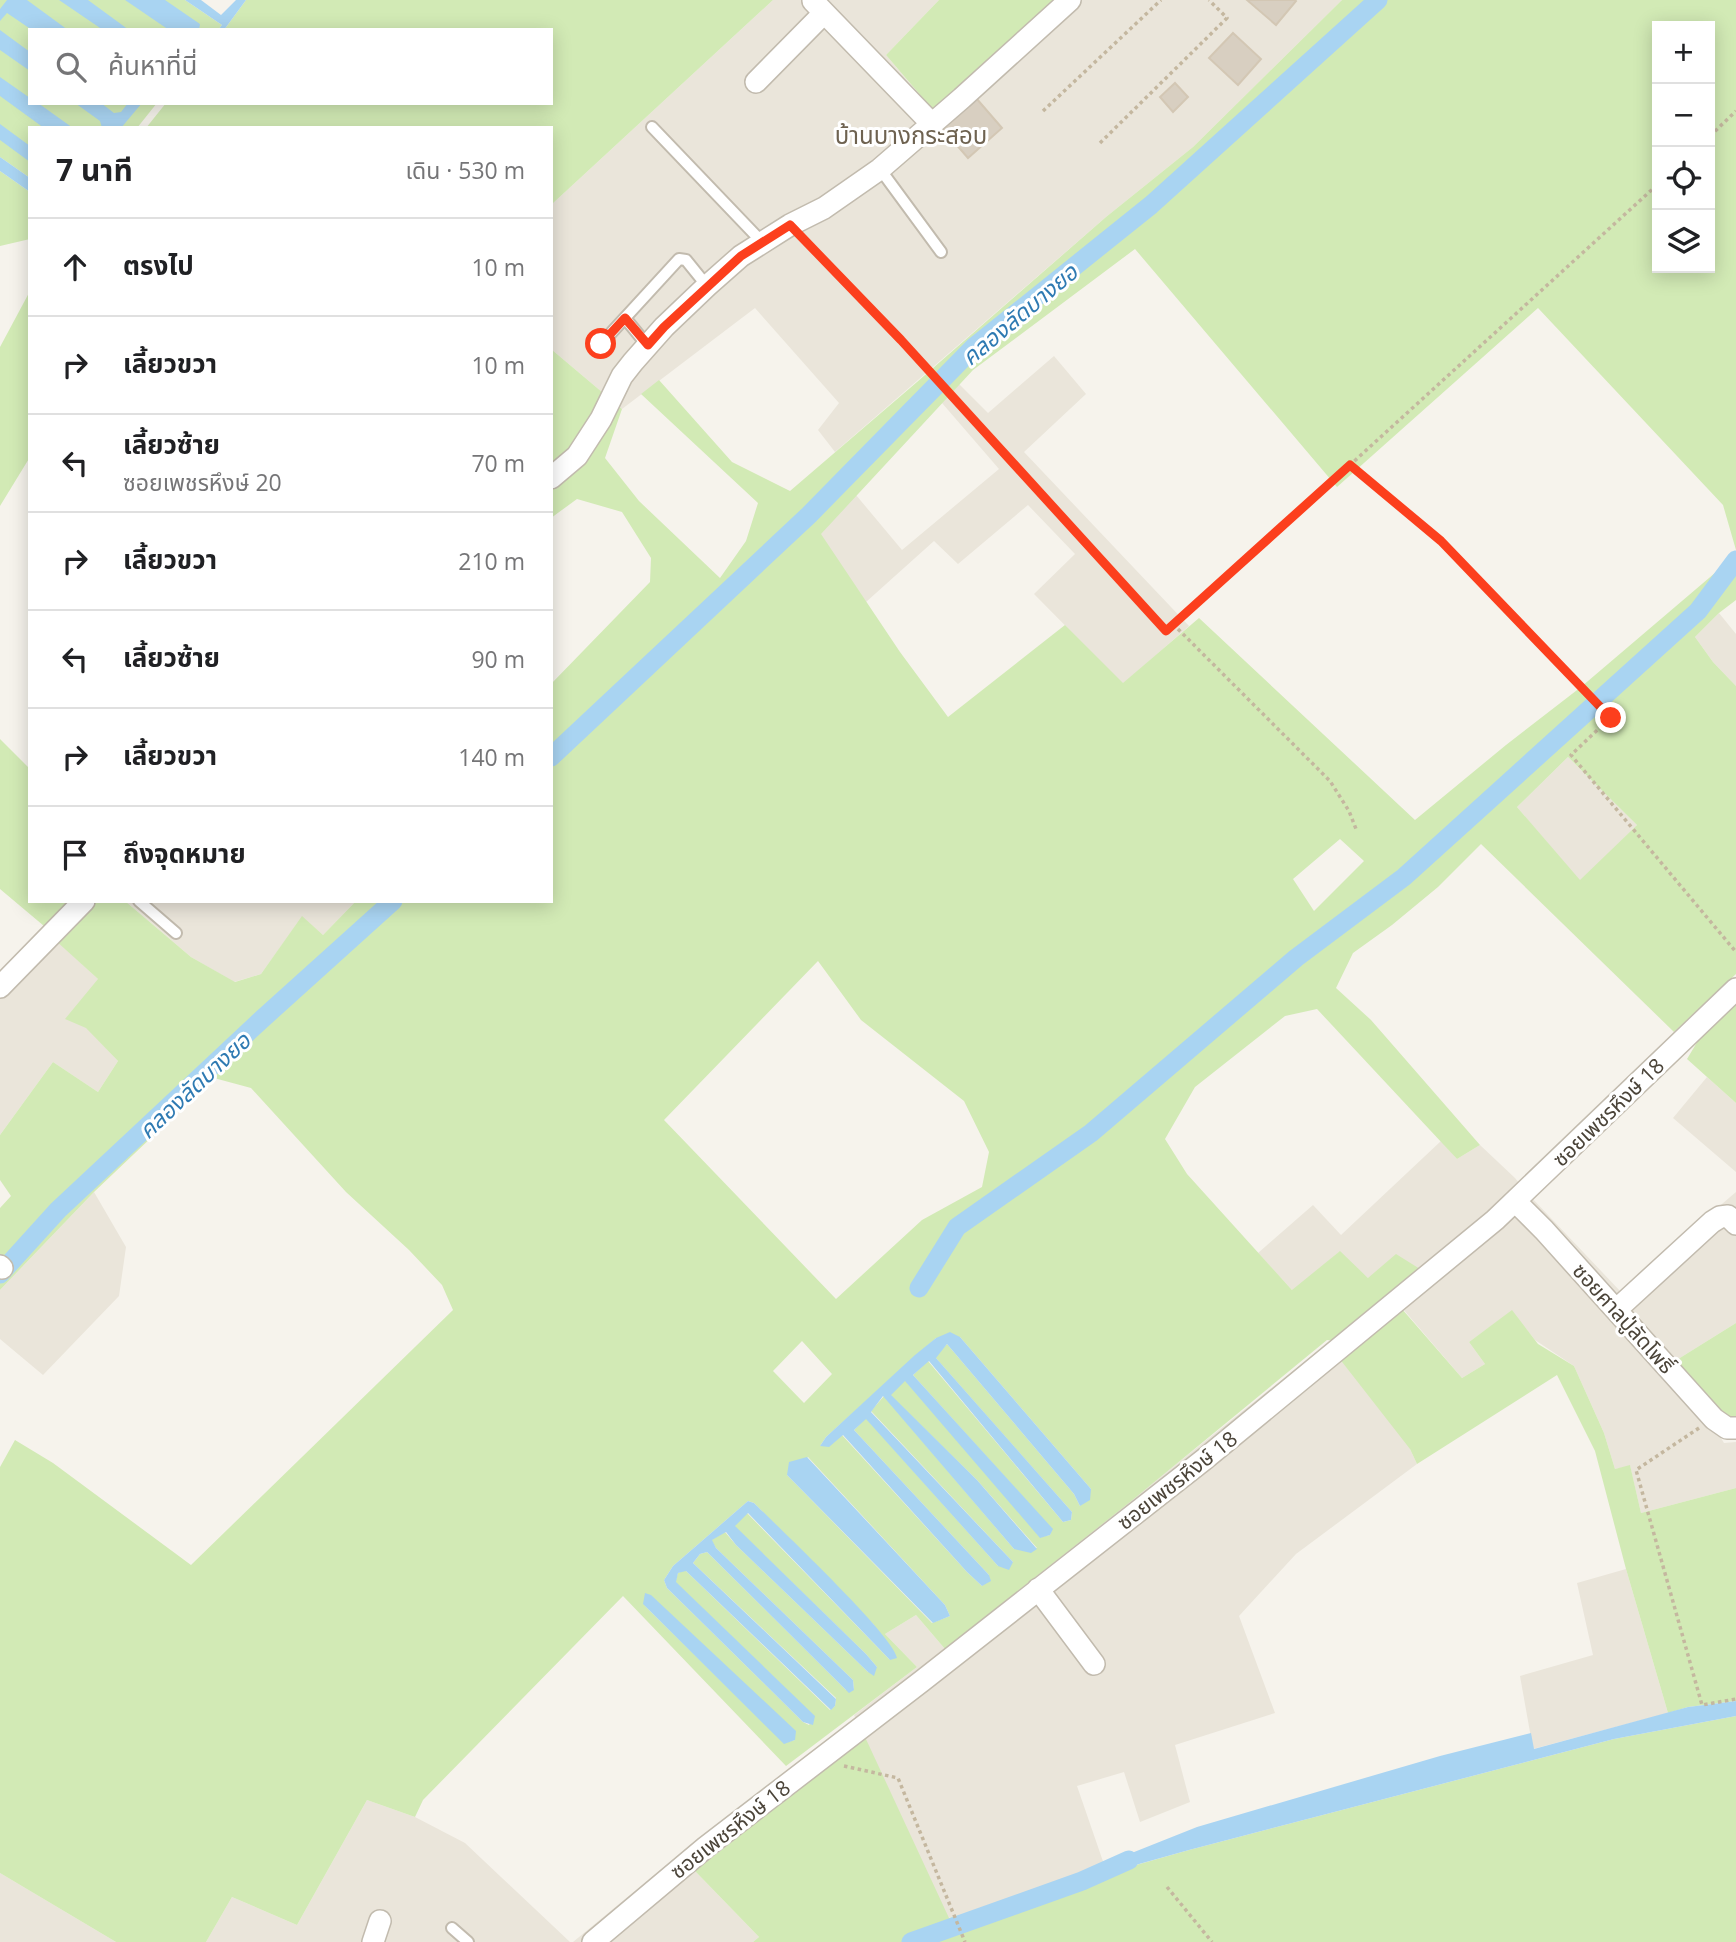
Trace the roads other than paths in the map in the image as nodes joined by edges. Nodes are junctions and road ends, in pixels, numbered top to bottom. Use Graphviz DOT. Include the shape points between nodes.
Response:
graph roads {
  1 [pos="1070,0"];
  2 [pos="819,7"];
  3 [pos="756,82"];
  4 [pos="932,124"];
  5 [pos="652,127"];
  6 [pos="880,169"];
  7 [pos="762,242"];
  8 [pos="942,253"];
  9 [pos="707,286"];
  10 [pos="625,318"];
  11 [pos="601,344"];
  12 [pos="648,345"];
  13 [pos="553,476"];
  14 [pos="81,903"];
  15 [pos="141,903"];
  16 [pos="176,933"];
  17 [pos="0,987"];
  18 [pos="1736,989"];
  19 [pos="1514,1201"];
  20 [pos="1736,1224"];
  21 [pos="1616,1310"];
  22 [pos="1736,1428"];
  23 [pos="1038,1590"];
  24 [pos="1094,1664"];
  25 [pos="380,1921"];
  26 [pos="452,1928"];
  27 [pos="600,1940"];
  28 [pos="373,1942"];
  29 [pos="468,1942"];
  1 -- 4 [label="street"];
  2 -- 3 [label="street"];
  2 -- 4 [label="street"];
  4 -- 6 [label="street"];
  5 -- 7 [label="lane"];
  6 -- 7 [label="street" via="824,208"];
  6 -- 8 [label="lane"];
  7 -- 9 [label="street"];
  9 -- 10 [label="lane" via="686,260 679,259"];
  9 -- 12 [label="street"];
  10 -- 11 [label="lane"];
  10 -- 12 [label="lane"];
  12 -- 13 [label="street" via="622,376 577,456"];
  14 -- 17 [label="street"];
  15 -- 16 [label="lane"];
  18 -- 19 [label="street, ซอยเพชรหึงษ์ 18"];
  19 -- 21 [label="street, ซอยศาลปู่ลัดโพธิ์"];
  19 -- 23 [label="street, ซอยเพชรหึงษ์ 18" via="1206,1458"];
  20 -- 21 [label="street" via="1728,1216 1712,1222"];
  21 -- 22 [label="street, ซอยศาลปู่ลัดโพธิ์" via="1714,1419"];
  23 -- 24 [label="street"];
  23 -- 27 [label="street, ซอยเพชรหึงษ์ 18" via="706,1847"];
  25 -- 28 [label="street"];
  26 -- 29 [label="lane"];
}
